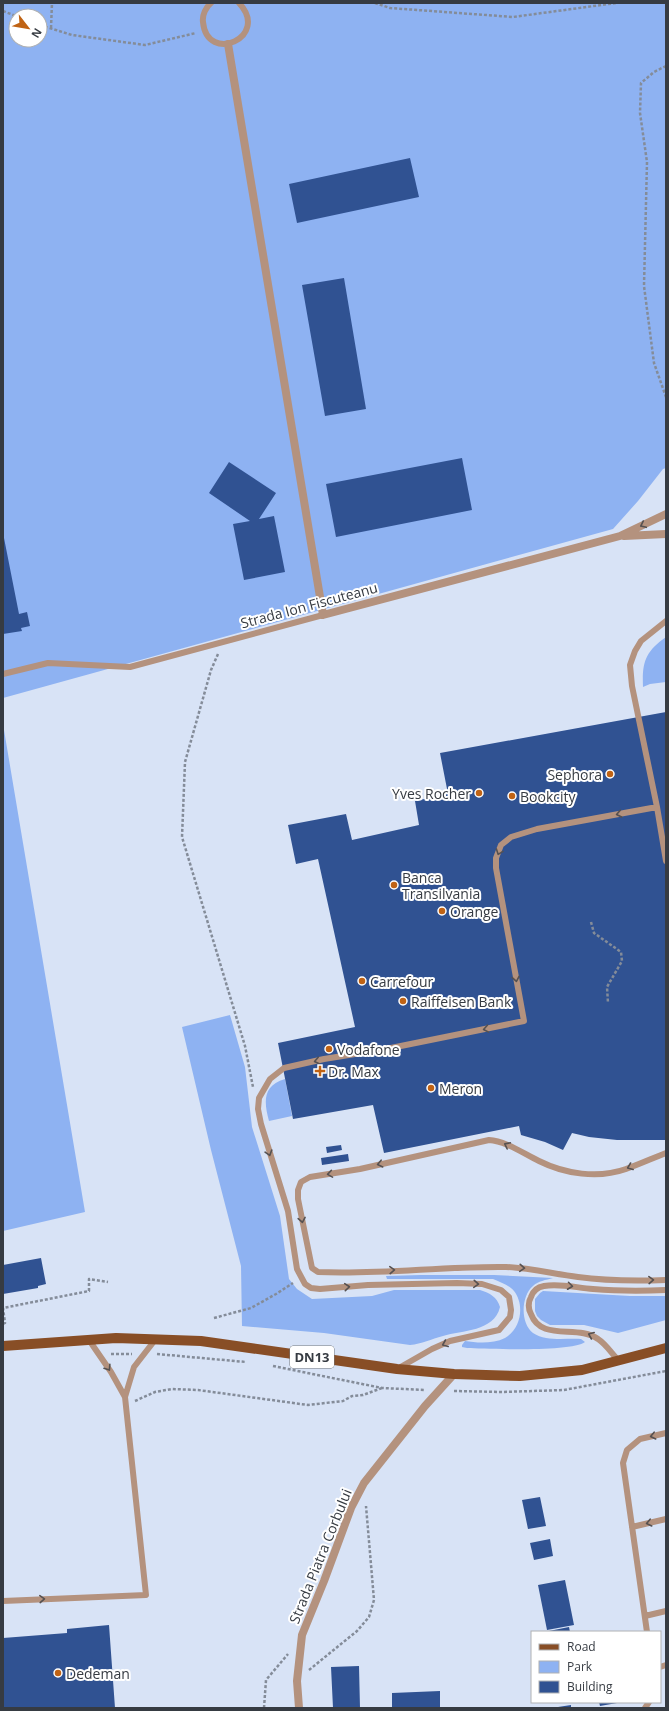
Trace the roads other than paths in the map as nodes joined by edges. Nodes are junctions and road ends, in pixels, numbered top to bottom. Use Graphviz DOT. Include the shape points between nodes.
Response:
graph roads {
  1 [pos="211,3"];
  2 [pos="239,3"];
  3 [pos="228,44"];
  4 [pos="666,514"];
  5 [pos="666,534"];
  6 [pos="620,536"];
  7 [pos="323,615"];
  8 [pos="666,621"];
  9 [pos="3,674"];
  10 [pos="657,807"];
  11 [pos="666,861"];
  12 [pos="666,1153"];
  13 [pos="666,1280"];
  14 [pos="666,1290"];
  15 [pos="89,1340"];
  16 [pos="155,1340"];
  17 [pos="3,1346"];
  18 [pos="666,1348"];
  19 [pos="619,1361"];
  20 [pos="397,1369"];
  21 [pos="454,1374"];
  22 [pos="125,1397"];
  23 [pos="666,1433"];
  24 [pos="666,1519"];
  25 [pos="632,1527"];
  26 [pos="3,1601"];
  27 [pos="666,1611"];
  28 [pos="645,1616"];
  29 [pos="647,1631"];
  30 [pos="299,1708"];
  1 -- 3 [label="lane" via="202,16 204,31 214,42"];
  2 -- 3 [label="lane" via="246,12 248,26 241,38"];
  3 -- 7 [label="street"];
  4 -- 6 [label="street, Strada Ion Fiscuteanu, one-way"];
  5 -- 6 [label="street, Strada Ion Fiscuteanu"];
  6 -- 7 [label="street, Strada Ion Fiscuteanu"];
  7 -- 9 [label="lane, Strada Ion Fiscuteanu" via="130,667 48,664"];
  8 -- 10 [label="lane" via="641,641 630,665"];
  10 -- 11 [label="lane"];
  10 -- 20 [label="lane, one-way" via="537,829 511,837 502,845 496,858 496,868 524,1021 284,1068 266,1084 259,1098 258,1109 288,1211 297,1269 300,1278 308,1286 320,1289 368,1285 482,1284 501,1290 509,1297 510,1317 499,1330 450,1341"];
  12 -- 13 [label="lane, one-way" via="619,1171 600,1174 575,1173 554,1168 503,1143 489,1140 360,1169 310,1177 301,1182 298,1190 302,1225 312,1268 318,1272 506,1267 580,1277"];
  19 -- 14 [label="lane, one-way" via="599,1339 587,1333 554,1331 538,1326 529,1311 531,1296 542,1286 553,1284 614,1290"];
  15 -- 16 [label="main road, DN13"];
  15 -- 17 [label="main road, DN13"];
  15 -- 22 [label="lane, one-way"];
  16 -- 20 [label="main road, DN13" via="201,1342"];
  16 -- 22 [label="lane" via="134,1367"];
  18 -- 19 [label="main road, DN13"];
  19 -- 21 [label="main road, DN13" via="582,1370 520,1376"];
  20 -- 21 [label="main road, DN13"];
  21 -- 30 [label="street, Strada Piatra Corbului" via="364,1483 351,1508 302,1635 297,1681"];
  26 -- 22 [label="lane, one-way" via="146,1594"];
  23 -- 25 [label="lane, one-way" via="640,1439 627,1450 624,1463"];
  24 -- 25 [label="lane, one-way"];
  25 -- 28 [label="lane"];
  27 -- 28 [label="lane"];
  28 -- 29 [label="lane"];
}
